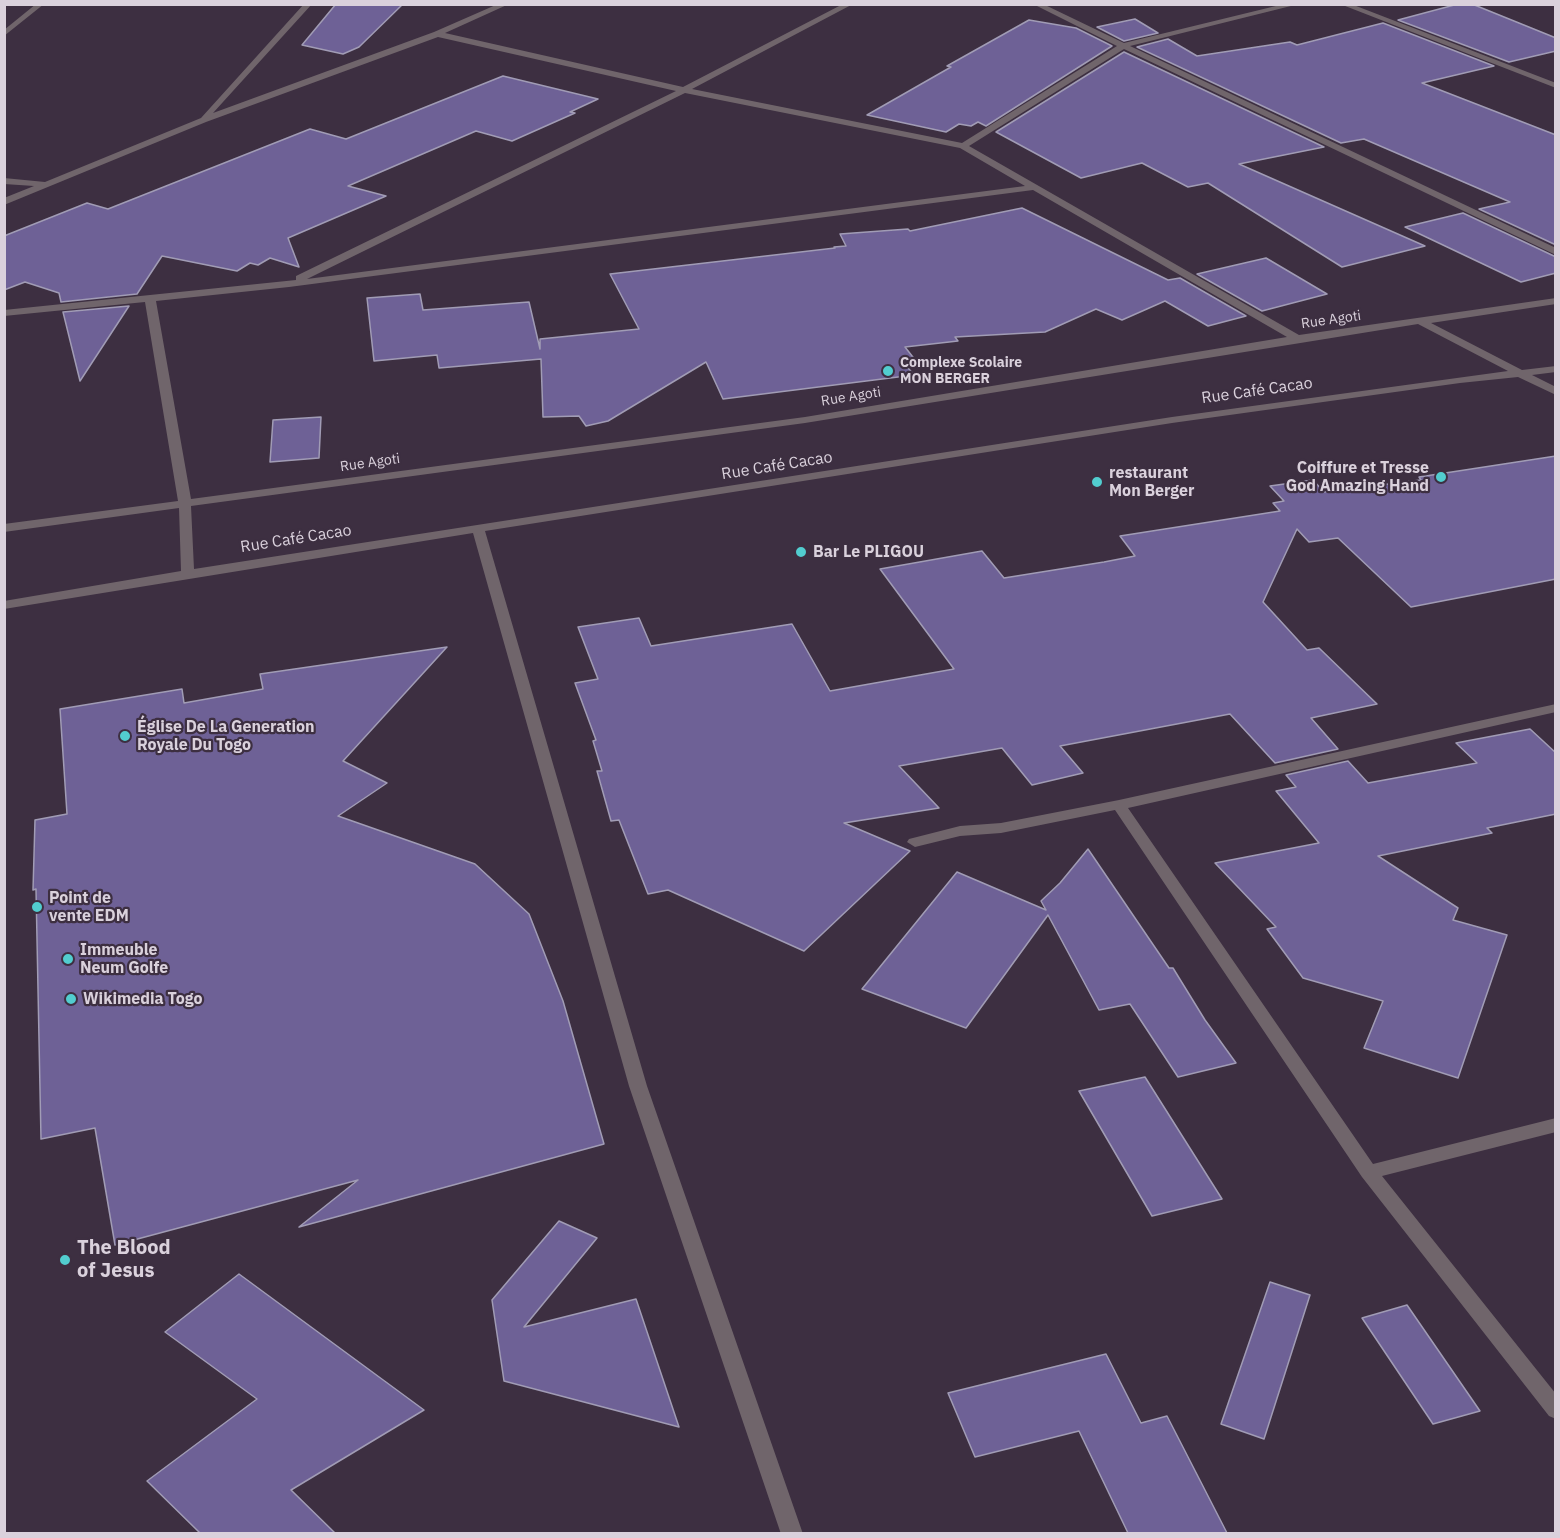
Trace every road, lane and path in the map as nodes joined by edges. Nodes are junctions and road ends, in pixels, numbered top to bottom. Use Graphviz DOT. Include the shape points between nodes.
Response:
graph roads {
  1 [pos="40,4"];
  2 [pos="309,4"];
  3 [pos="506,4"];
  4 [pos="850,4"];
  5 [pos="1036,4"];
  6 [pos="1296,4"];
  7 [pos="1343,4"];
  8 [pos="6,32"];
  9 [pos="437,34"];
  10 [pos="1124,45"];
  11 [pos="1556,86"];
  12 [pos="684,90"];
  13 [pos="203,120"];
  14 [pos="963,146"];
  15 [pos="4,181"];
  16 [pos="47,184"];
  17 [pos="1035,187"];
  18 [pos="4,202"];
  19 [pos="1556,252"];
  20 [pos="289,284"];
  21 [pos="150,299"];
  22 [pos="1556,301"];
  23 [pos="4,313"];
  24 [pos="1422,322"];
  25 [pos="1298,339"];
  26 [pos="1556,369"];
  27 [pos="1516,374"];
  28 [pos="1556,392"];
  29 [pos="185,503"];
  30 [pos="4,528"];
  31 [pos="478,528"];
  32 [pos="188,572"];
  33 [pos="4,605"];
  34 [pos="1556,708"];
  35 [pos="1119,805"];
  36 [pos="915,843"];
  37 [pos="1556,1125"];
  38 [pos="1369,1172"];
  39 [pos="1556,1410"];
  40 [pos="792,1533"];
  1 -- 8 [label="street"];
  2 -- 13 [label="street"];
  3 -- 9 [label="street"];
  4 -- 12 [label="street"];
  5 -- 10 [label="street"];
  6 -- 10 [label="street"];
  7 -- 11 [label="street"];
  9 -- 12 [label="street"];
  9 -- 13 [label="street"];
  10 -- 14 [label="street"];
  10 -- 19 [label="street"];
  12 -- 14 [label="street"];
  12 -- 20 [label="street"];
  13 -- 16 [label="street"];
  14 -- 17 [label="street"];
  15 -- 16 [label="street"];
  16 -- 18 [label="street"];
  17 -- 20 [label="street"];
  17 -- 25 [label="street"];
  20 -- 21 [label="street"];
  21 -- 23 [label="street"];
  21 -- 29 [label="street"];
  22 -- 24 [label="street, Rue Agoti"];
  24 -- 25 [label="street, Rue Agoti"];
  24 -- 27 [label="street"];
  25 -- 29 [label="street, Rue Agoti" via="805,420"];
  26 -- 27 [label="street, Rue Café Cacao"];
  27 -- 28 [label="street"];
  27 -- 31 [label="street, Rue Café Cacao" via="1155,422"];
  29 -- 30 [label="street, Rue Agoti"];
  29 -- 32 [label="street"];
  31 -- 32 [label="street, Rue Café Cacao"];
  31 -- 40 [label="street" via="638,1086"];
  32 -- 33 [label="street, Rue Café Cacao"];
  34 -- 35 [label="street"];
  35 -- 36 [label="street" via="1001,828 960,831"];
  35 -- 38 [label="street"];
  37 -- 38 [label="street"];
  38 -- 39 [label="street"];
}
